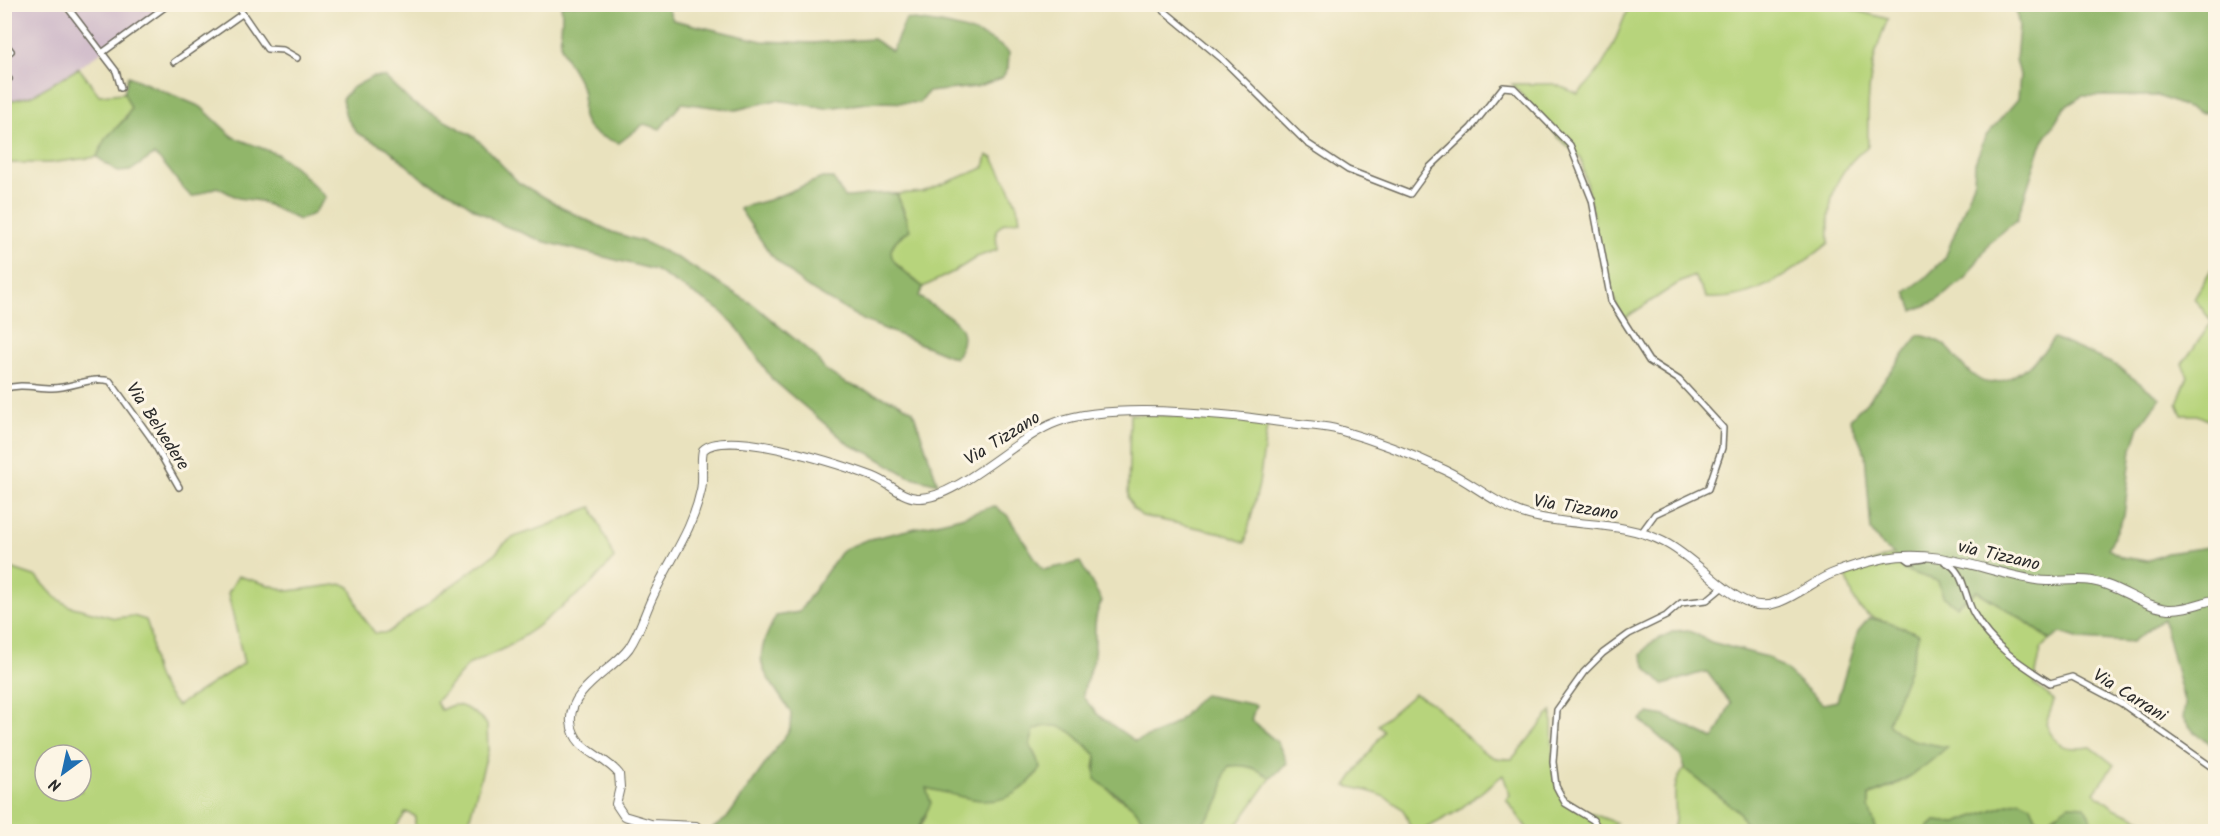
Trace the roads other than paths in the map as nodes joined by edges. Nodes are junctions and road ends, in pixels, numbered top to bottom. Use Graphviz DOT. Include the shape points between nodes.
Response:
graph roads {
  1 [pos="65,4"];
  2 [pos="169,4"];
  3 [pos="236,4"];
  4 [pos="1156,4"];
  5 [pos="242,14"];
  6 [pos="4,42"];
  7 [pos="102,53"];
  8 [pos="4,56"];
  9 [pos="297,58"];
  10 [pos="174,62"];
  11 [pos="121,88"];
  12 [pos="4,389"];
  13 [pos="179,487"];
  14 [pos="1641,533"];
  15 [pos="1903,556"];
  16 [pos="1724,586"];
  17 [pos="2215,599"];
  18 [pos="2216,770"];
  19 [pos="703,831"];
  20 [pos="1601,831"];
  1 -- 7 [label="street"];
  2 -- 7 [label="street"];
  3 -- 5 [label="street"];
  4 -- 14 [label="street" via="1221,58 1307,143 1348,170 1410,194 1503,87 1514,88 1570,145 1592,201 1611,301 1649,361 1688,387 1723,428 1722,448 1708,489 1655,514"];
  5 -- 9 [label="street" via="267,49 283,50"];
  5 -- 10 [label="street"];
  6 -- 8 [label="street" via="11,51"];
  7 -- 11 [label="street" via="116,71"];
  12 -- 13 [label="street, Via Belvedere" via="17,384 54,388 98,379 110,381 152,438"];
  14 -- 16 [label="street, Via Tizzano" via="1682,552"];
  14 -- 19 [label="street, Via Tizzano" via="1521,513 1442,468 1336,429 1234,416 1149,413 1067,419 1028,435 944,491 917,498 874,477 802,454 745,443 709,444 703,450 703,478 692,522 674,561 654,593 634,640 581,694 571,717 578,741 619,774 616,804 624,816 651,825 696,826"];
  15 -- 16 [label="street, Via Tizzano" via="1828,575 1777,603 1751,604"];
  15 -- 17 [label="street, via Tizzano" via="1933,555 2041,581 2093,581 2155,606 2181,608"];
  15 -- 18 [label="street, Via Carrani" via="1910,561 1948,563 1954,568 1974,615 2011,658 2050,683 2072,677 2109,695"];
  16 -- 20 [label="street" via="1707,600 1681,603 1666,616 1603,652 1557,710 1552,762 1556,786 1565,803 1593,820"];
}
